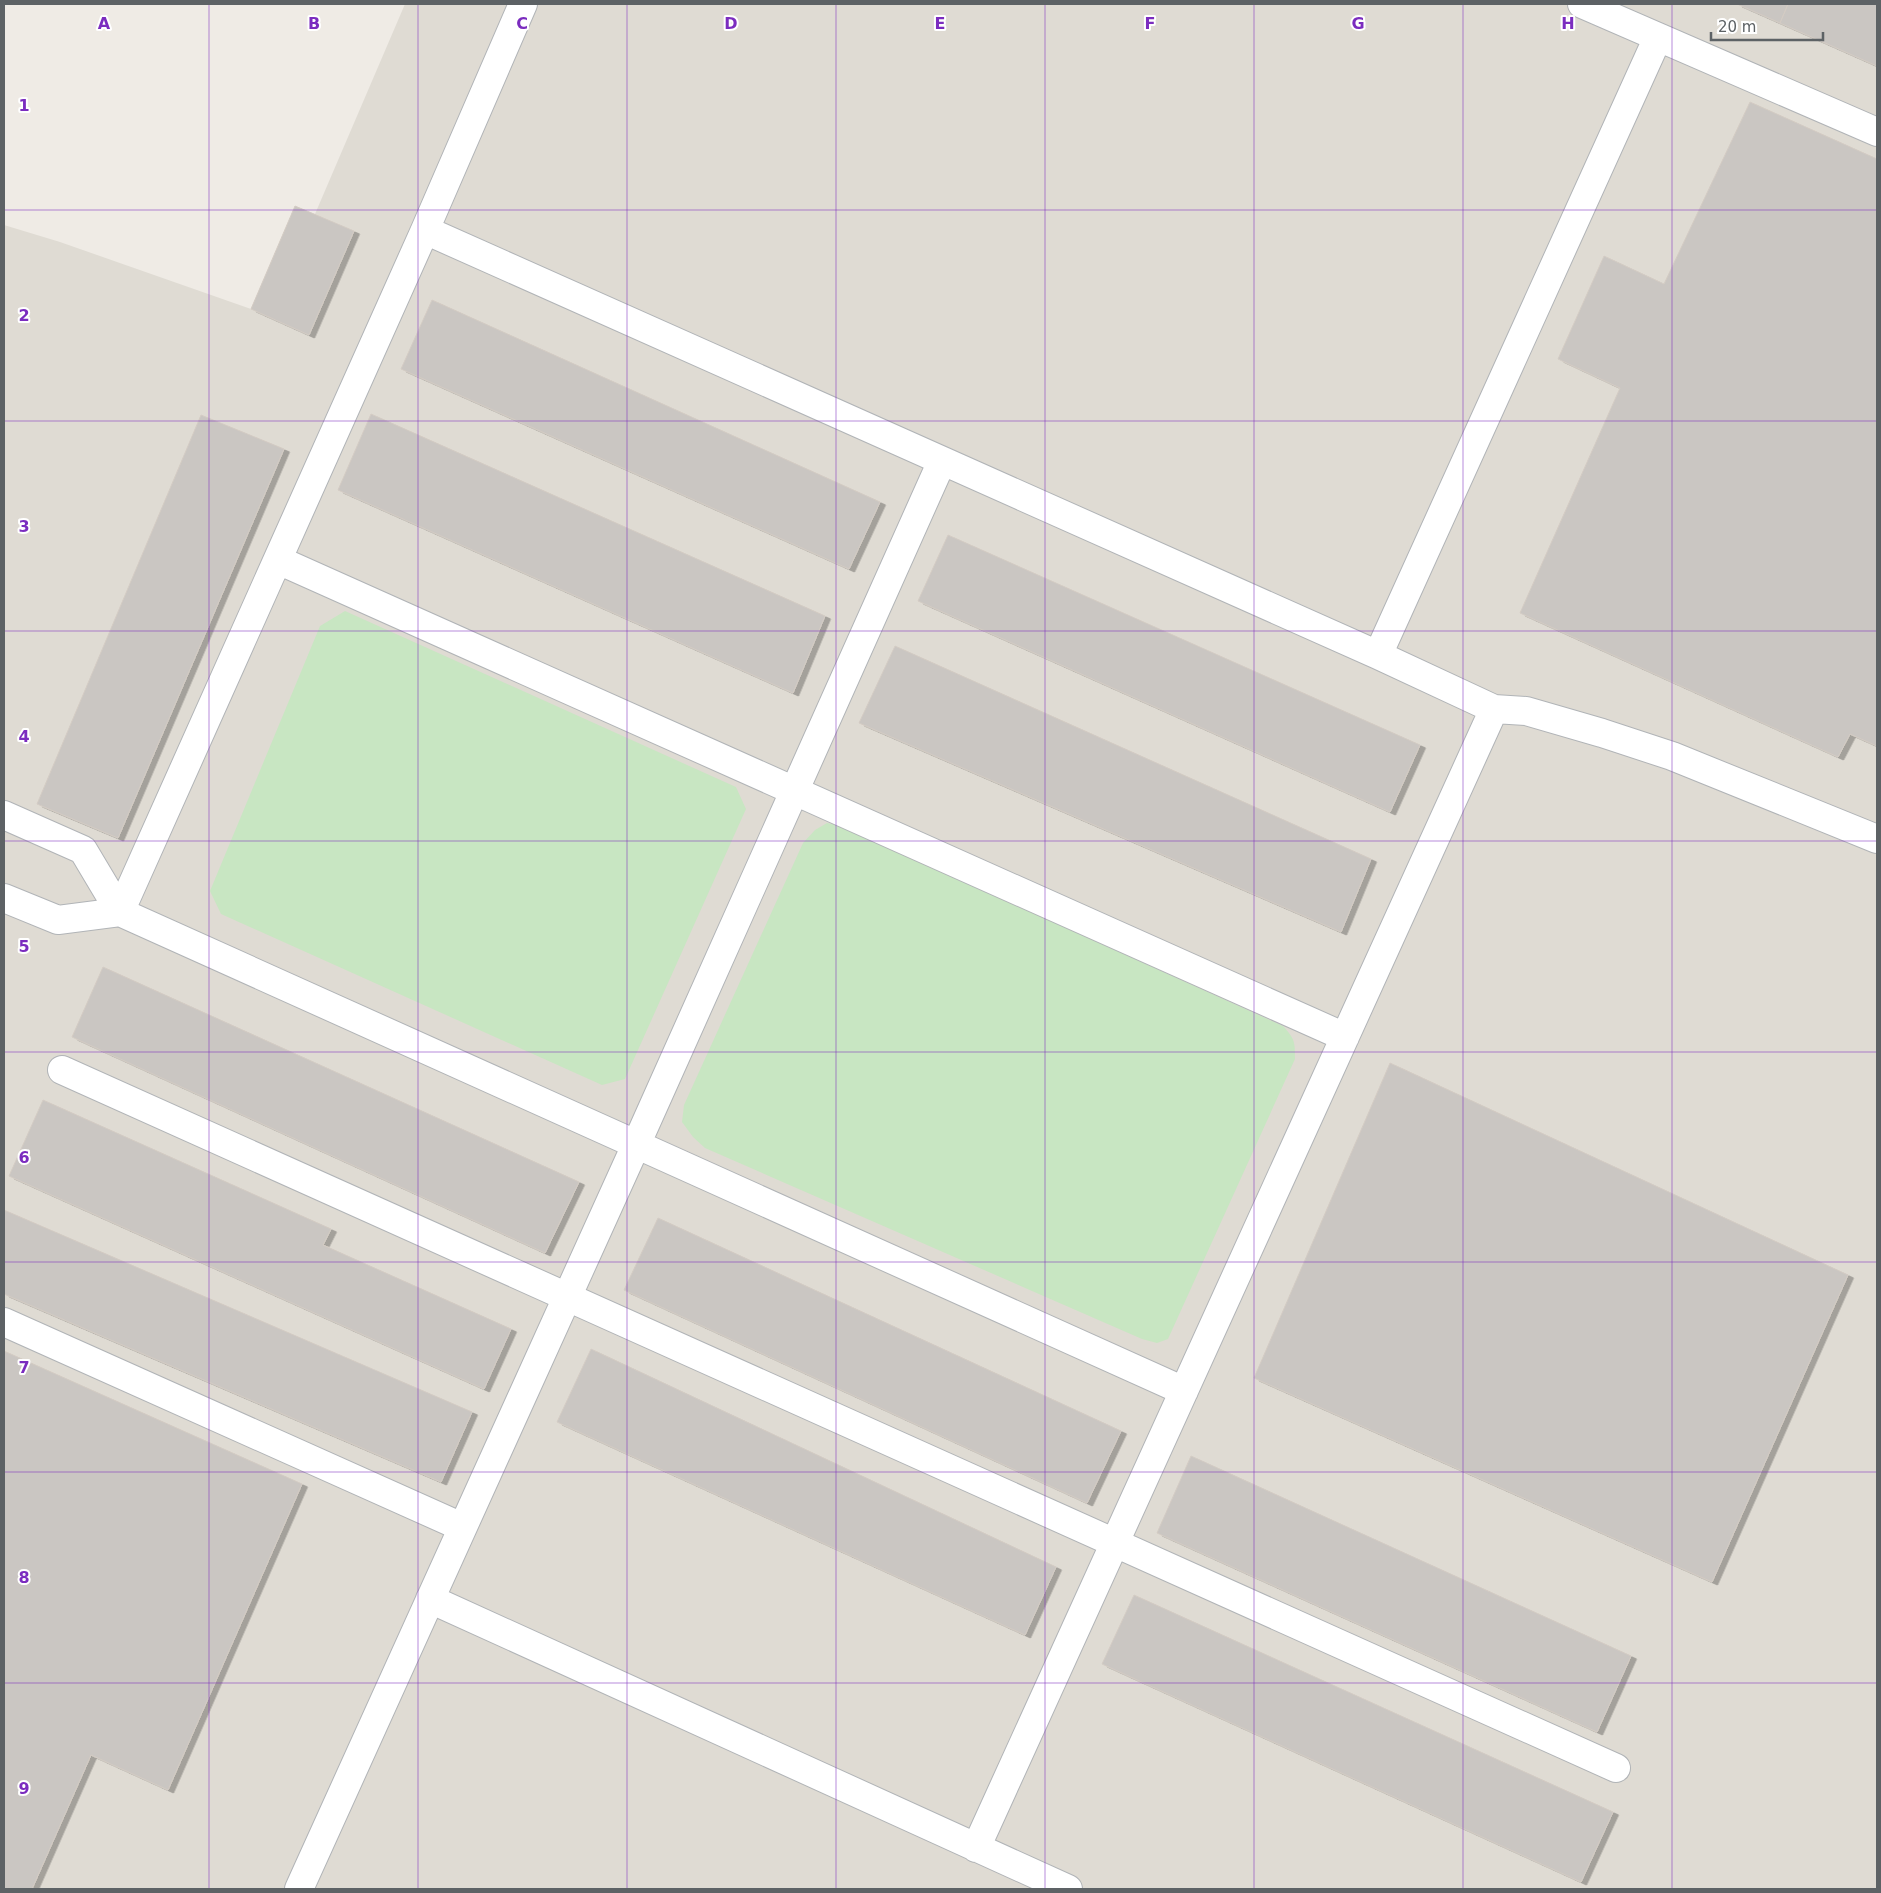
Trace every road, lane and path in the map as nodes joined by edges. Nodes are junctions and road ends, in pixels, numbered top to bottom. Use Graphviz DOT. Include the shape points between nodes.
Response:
graph roads {
  1 [pos="523,4"];
  2 [pos="1582,4"];
  3 [pos="1658,37"];
  4 [pos="1877,132"];
  5 [pos="425,230"];
  6 [pos="942,461"];
  7 [pos="278,560"];
  8 [pos="1378,655"];
  9 [pos="1494,709"];
  10 [pos="794,790"];
  11 [pos="4,815"];
  12 [pos="1877,839"];
  13 [pos="4,898"];
  14 [pos="120,912"];
  15 [pos="1345,1037"];
  16 [pos="62,1070"];
  17 [pos="636,1145"];
  18 [pos="568,1296"];
  19 [pos="4,1322"];
  20 [pos="1184,1391"];
  21 [pos="462,1527"];
  22 [pos="1116,1543"];
  23 [pos="430,1599"];
  24 [pos="1616,1768"];
  25 [pos="976,1848"];
  26 [pos="299,1889"];
  27 [pos="1068,1889"];
  1 -- 5 [label="lane"];
  2 -- 3 [label="lane"];
  3 -- 4 [label="lane"];
  3 -- 8 [label="lane"];
  5 -- 6 [label="lane"];
  5 -- 7 [label="lane"];
  6 -- 8 [label="lane"];
  6 -- 10 [label="lane"];
  7 -- 10 [label="lane"];
  7 -- 14 [label="lane"];
  8 -- 9 [label="lane"];
  9 -- 12 [label="lane" via="1526,711 1602,732 1672,756"];
  9 -- 15 [label="lane"];
  10 -- 15 [label="lane"];
  10 -- 17 [label="lane"];
  11 -- 14 [label="lane" via="83,850"];
  13 -- 14 [label="lane" via="58,920"];
  14 -- 17 [label="lane"];
  15 -- 20 [label="lane"];
  16 -- 18 [label="lane"];
  17 -- 18 [label="lane"];
  17 -- 20 [label="lane"];
  18 -- 21 [label="lane"];
  18 -- 22 [label="lane"];
  19 -- 21 [label="lane"];
  20 -- 22 [label="lane"];
  21 -- 23 [label="lane"];
  22 -- 24 [label="lane"];
  22 -- 25 [label="lane"];
  23 -- 25 [label="lane"];
  23 -- 26 [label="lane"];
  25 -- 27 [label="lane"];
}
